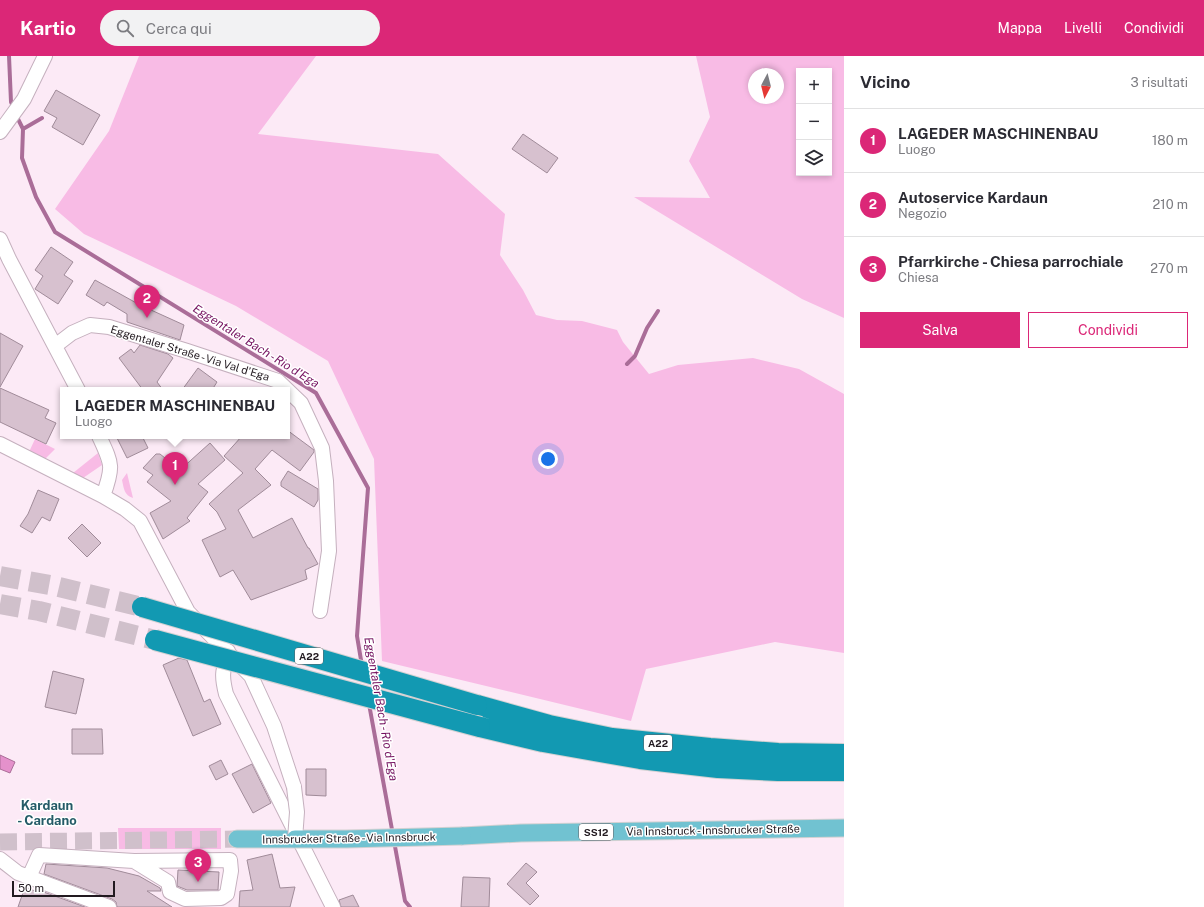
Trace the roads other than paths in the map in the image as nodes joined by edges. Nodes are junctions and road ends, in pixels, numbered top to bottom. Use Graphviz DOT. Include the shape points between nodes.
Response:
graph roads {
  1 [pos="45,56"];
  2 [pos="0,132"];
  3 [pos="0,239"];
  4 [pos="55,346"];
  5 [pos="76,387"];
  6 [pos="284,387"];
  7 [pos="290,392"];
  8 [pos="101,439"];
  9 [pos="0,444"];
  10 [pos="103,496"];
  11 [pos="142,607"];
  12 [pos="320,611"];
  13 [pos="155,640"];
  14 [pos="228,652"];
  15 [pos="844,754"];
  16 [pos="844,771"];
  17 [pos="844,828"];
  18 [pos="462,836"];
  19 [pos="237,839"];
  20 [pos="295,839"];
  21 [pos="0,859"];
  22 [pos="134,861"];
  23 [pos="29,877"];
  24 [pos="109,907"];
  25 [pos="333,907"];
  1 -- 2 [label="street" via="24,99"];
  3 -- 4 [label="street"];
  4 -- 5 [label="street"];
  4 -- 6 [label="street, Eggentaler Straße - Via Val d'Ega" via="72,333 90,325 109,327 278,381"];
  7 -- 12 [label="street, Eggentaler Straße - Via Val d'Ega" via="301,403 322,448 329,551"];
  8 -- 10 [label="street" via="111,468"];
  9 -- 10 [label="street"];
  10 -- 14 [label="street" via="140,521 188,612"];
  11 -- 15 [label="highway, A22, bridge" via="549,725 612,738 778,753"];
  13 -- 16 [label="highway, A22, bridge" via="543,742 640,759 718,768"];
  14 -- 20 [label="street, bridge" via="251,676 274,726 294,787 297,812"];
  14 -- 25 [label="street" via="222,678 226,694"];
  17 -- 18 [label="main road, Via Innsbruck - Innsbrucker Straße / SS12"];
  18 -- 20 [label="main road, Innsbrucker Straße - Via Innsbruck / SS12, bridge"];
  19 -- 20 [label="main road, Innsbrucker Straße - Via Innsbruck / SS12"];
  21 -- 23 [label="street" via="18,873"];
  22 -- 22 [label="street" via="168,882 170,892 185,899 221,898 227,894 230,860"];
  22 -- 23 [label="street" via="39,855"];
  23 -- 24 [label="street"];
}
